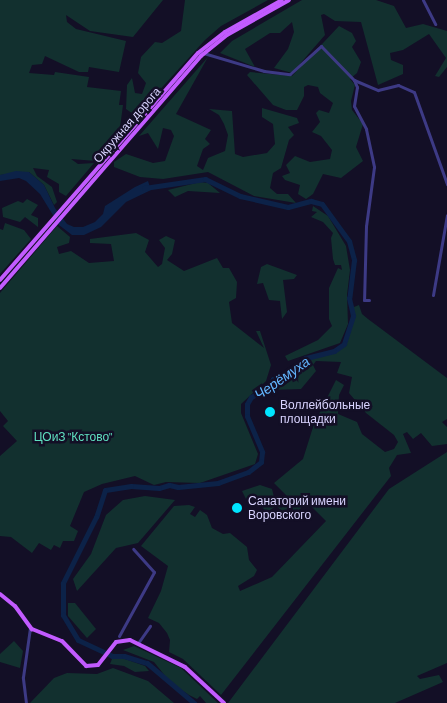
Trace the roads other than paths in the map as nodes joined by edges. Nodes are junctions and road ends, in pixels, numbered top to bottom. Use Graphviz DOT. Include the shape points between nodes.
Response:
graph roads {
  1 [pos="282,0"];
  2 [pos="289,0"];
  3 [pos="422,0"];
  4 [pos="435,24"];
  5 [pos="202,52"];
  6 [pos="354,80"];
  7 [pos="447,184"];
  8 [pos="447,215"];
  9 [pos="46,230"];
  10 [pos="0,280"];
  11 [pos="0,288"];
  12 [pos="433,295"];
  13 [pos="369,300"];
  14 [pos="133,548"];
  15 [pos="0,594"];
  16 [pos="150,626"];
  17 [pos="30,628"];
  18 [pos="119,636"];
  19 [pos="138,643"];
  20 [pos="26,703"];
  21 [pos="224,703"];
  1 -- 5 [label="main road, Окружная дорога" via="225,32"];
  2 -- 5 [label="main road, Окружная дорога"];
  3 -- 4 [label="street"];
  5 -- 6 [label="street" via="264,71 290,74 321,46"];
  5 -- 9 [label="main road, Окружная дорога"];
  6 -- 7 [label="street" via="378,90 398,85 416,96"];
  6 -- 13 [label="street" via="357,87 352,101 366,129 374,167 366,226 364,300"];
  8 -- 12 [label="street"];
  9 -- 10 [label="main road, Окружная дорога"];
  9 -- 11 [label="main road, Окружная дорога"];
  14 -- 18 [label="street" via="154,572"];
  15 -- 17 [label="main road" via="15,606"];
  16 -- 19 [label="street"];
  17 -- 19 [label="main road" via="62,641 86,666 96,666 114,645 124,639"];
  17 -- 20 [label="street" via="23,672"];
  19 -- 21 [label="main road" via="185,667"];
}
